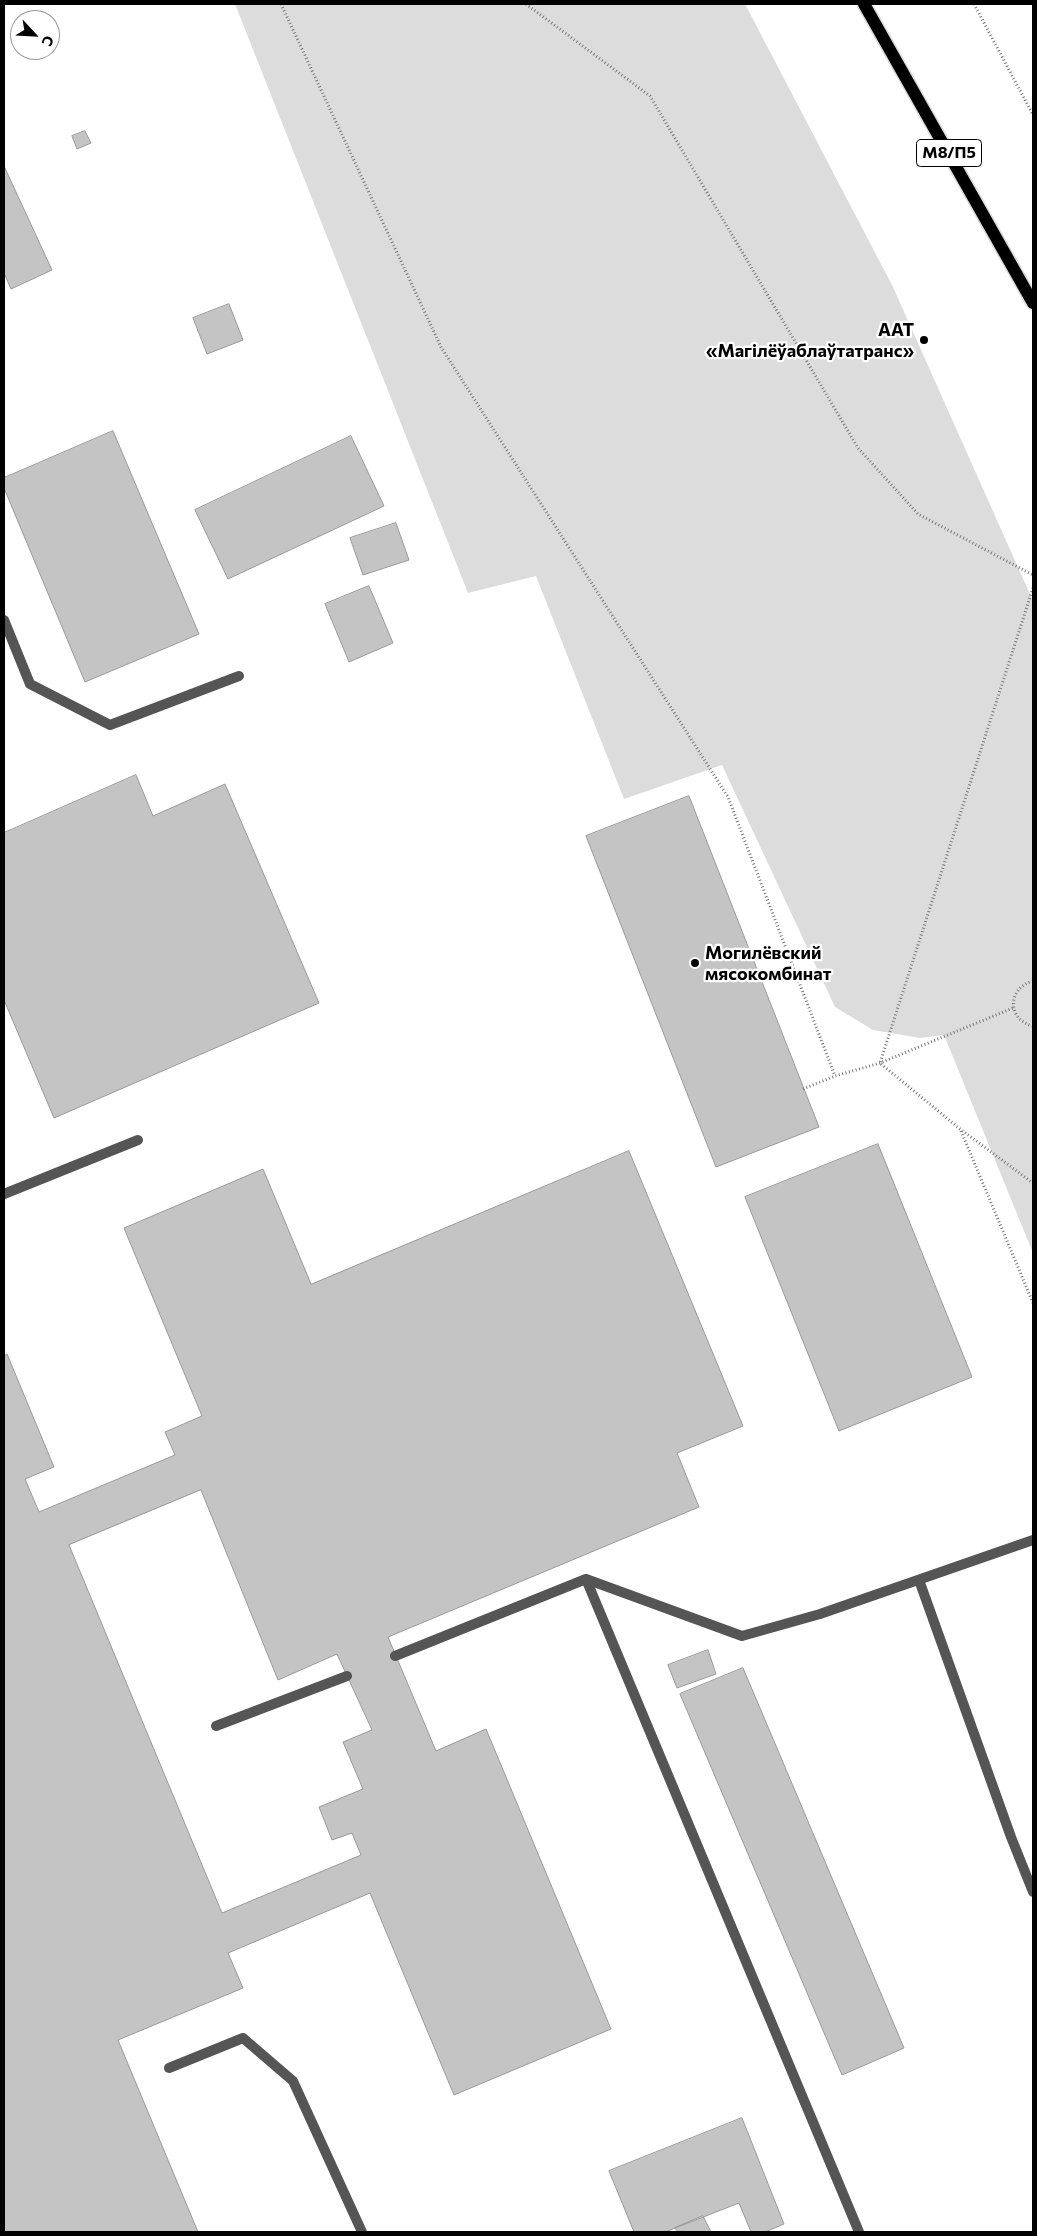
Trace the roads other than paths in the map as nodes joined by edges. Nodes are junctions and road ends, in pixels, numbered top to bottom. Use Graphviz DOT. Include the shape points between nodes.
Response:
graph roads {
  1 [pos="864,4"];
  2 [pos="1033,303"];
  3 [pos="4,620"];
  4 [pos="239,676"];
  5 [pos="138,1140"];
  6 [pos="4,1194"];
  7 [pos="1033,1540"];
  8 [pos="586,1579"];
  9 [pos="919,1580"];
  10 [pos="395,1656"];
  11 [pos="347,1676"];
  12 [pos="216,1726"];
  13 [pos="1033,1892"];
  14 [pos="169,2068"];
  15 [pos="362,2232"];
  16 [pos="859,2232"];
  1 -- 2 [label="main road, М8/П5"];
  3 -- 4 [label="lane" via="30,684 110,725"];
  5 -- 6 [label="lane"];
  7 -- 9 [label="lane"];
  8 -- 9 [label="lane" via="742,1636 820,1614"];
  8 -- 10 [label="lane"];
  8 -- 16 [label="lane"];
  9 -- 13 [label="lane"];
  11 -- 12 [label="lane"];
  14 -- 15 [label="lane" via="243,2038 293,2081"];
}
